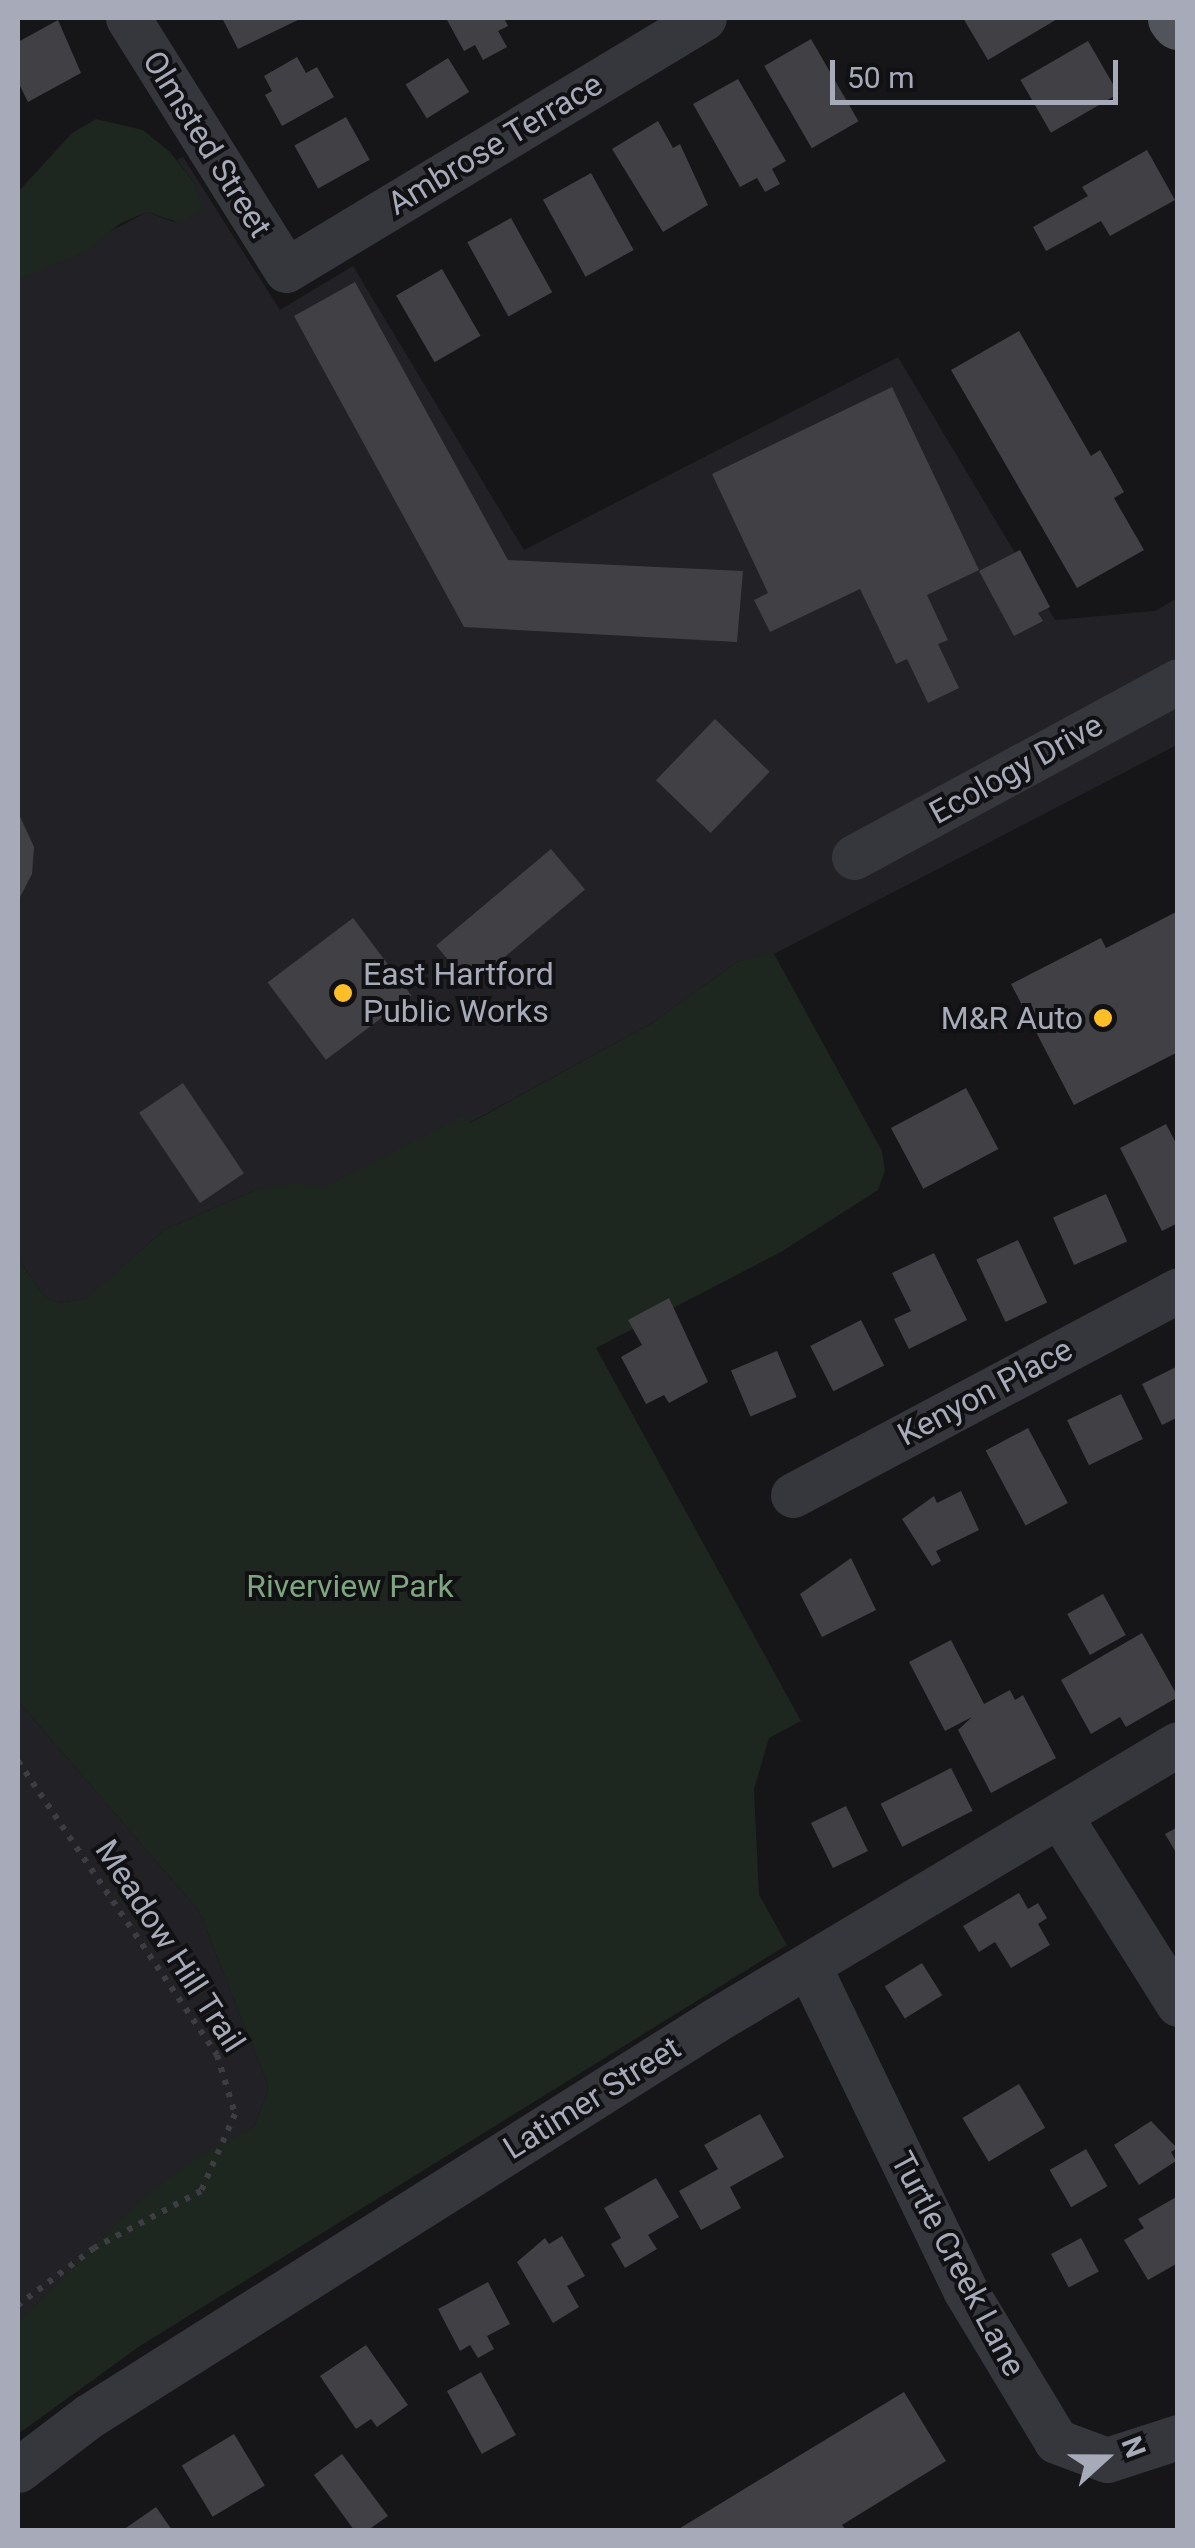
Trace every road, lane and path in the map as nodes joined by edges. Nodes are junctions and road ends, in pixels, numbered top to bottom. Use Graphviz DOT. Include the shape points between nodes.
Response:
graph roads {
  1 [pos="128,18"];
  2 [pos="704,18"];
  3 [pos="286,270"];
  4 [pos="1178,681"];
  5 [pos="854,857"];
  6 [pos="1178,1290"];
  7 [pos="793,1495"];
  8 [pos="1178,1744"];
  9 [pos="18,1761"];
  10 [pos="1061,1818"];
  11 [pos="808,1967"];
  12 [pos="1178,2004"];
  13 [pos="18,2305"];
  14 [pos="1178,2437"];
  15 [pos="18,2470"];
  1 -- 3 [label="street, Olmsted Street"];
  2 -- 3 [label="street, Ambrose Terrace"];
  4 -- 5 [label="street, Ecology Drive"];
  6 -- 7 [label="street, Kenyon Place"];
  8 -- 10 [label="street, Latimer Street"];
  9 -- 13 [label="path, Meadow Hill Trail" via="217,2055 235,2114 201,2191 94,2248"];
  10 -- 11 [label="street, Latimer Street"];
  10 -- 12 [label="street"];
  11 -- 14 [label="street, Turtle Creek Lane" via="966,2290 1056,2442 1107,2460"];
  11 -- 15 [label="street, Latimer Street" via="106,2405"];
}
